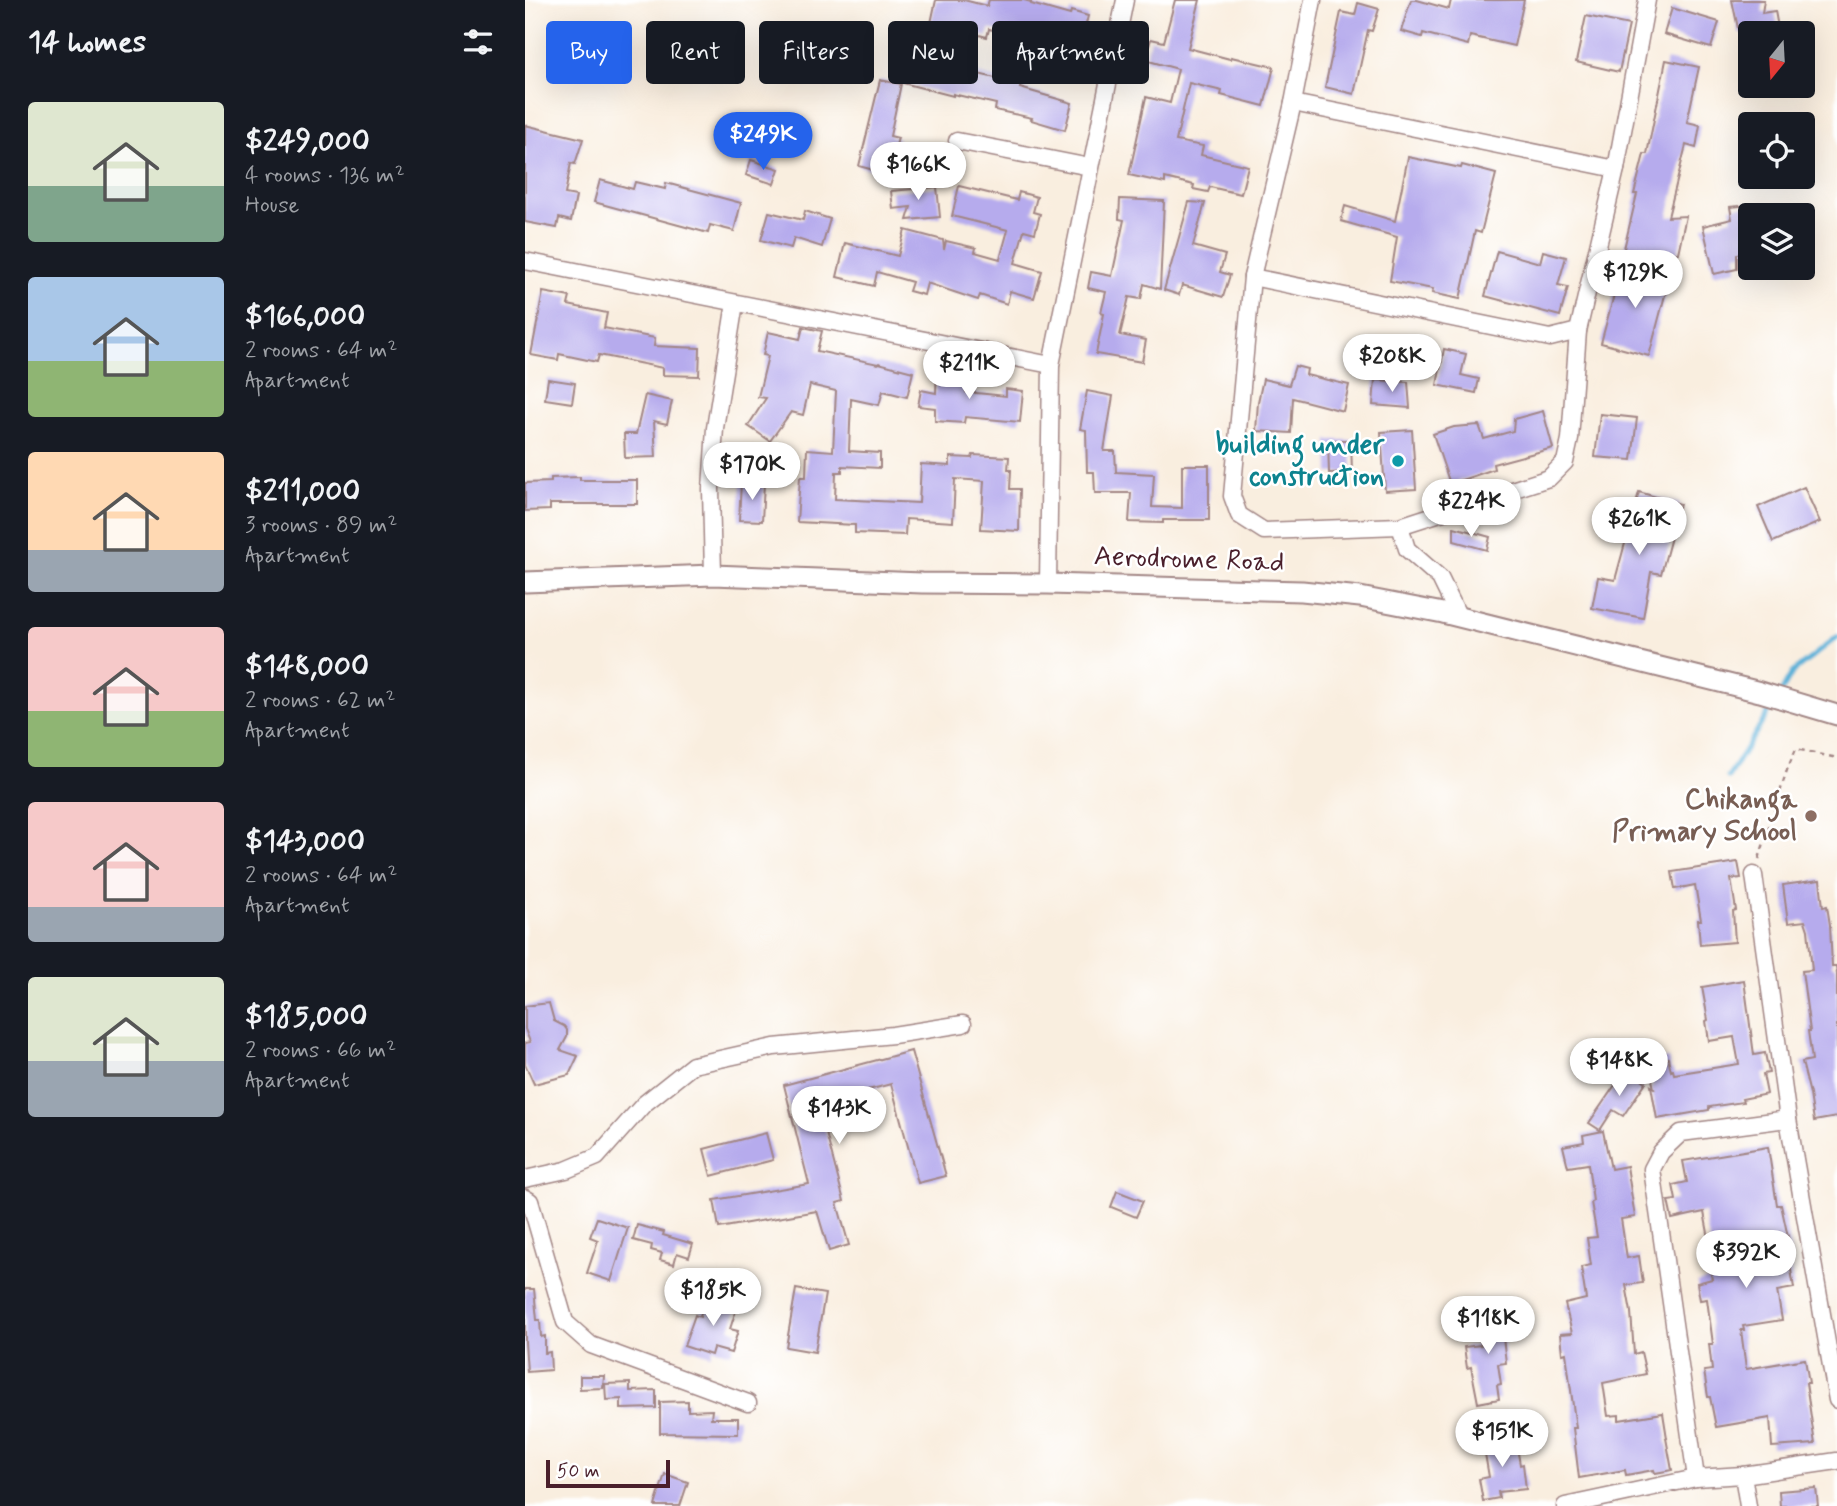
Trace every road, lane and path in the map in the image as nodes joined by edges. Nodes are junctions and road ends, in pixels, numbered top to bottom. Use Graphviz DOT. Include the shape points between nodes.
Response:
graph roads {
  1 [pos="1125,0"];
  2 [pos="1313,0"];
  3 [pos="1647,0"];
  4 [pos="1293,103"];
  5 [pos="957,141"];
  6 [pos="1090,167"];
  7 [pos="1616,169"];
  8 [pos="525,261"];
  9 [pos="1252,277"];
  10 [pos="735,303"];
  11 [pos="1578,331"];
  12 [pos="1051,365"];
  13 [pos="1400,526"];
  14 [pos="713,575"];
  15 [pos="525,582"];
  16 [pos="1048,584"];
  17 [pos="1459,617"];
  18 [pos="1830,713"];
  19 [pos="1837,758"];
  20 [pos="1754,875"];
  21 [pos="963,1024"];
  22 [pos="1788,1119"];
  23 [pos="525,1180"];
  24 [pos="525,1198"];
  25 [pos="1837,1400"];
  26 [pos="748,1403"];
  27 [pos="1837,1461"];
  28 [pos="1743,1475"];
  29 [pos="1696,1478"];
  30 [pos="1596,1502"];
  31 [pos="1565,1506"];
  32 [pos="1748,1506"];
  1 -- 6 [label="street"];
  2 -- 4 [label="street"];
  3 -- 7 [label="street"];
  4 -- 7 [label="street"];
  4 -- 9 [label="street"];
  5 -- 6 [label="street"];
  6 -- 12 [label="street"];
  7 -- 11 [label="street"];
  8 -- 10 [label="street"];
  9 -- 11 [label="street" via="1550,338"];
  9 -- 13 [label="street" via="1232,496 1239,515 1263,531"];
  10 -- 12 [label="street"];
  10 -- 14 [label="street" via="715,428"];
  11 -- 13 [label="street" via="1565,462 1549,478"];
  12 -- 16 [label="street"];
  13 -- 17 [label="street" via="1407,549 1440,578"];
  14 -- 15 [label="street, Aerodrome Road"];
  14 -- 16 [label="street, Aerodrome Road"];
  16 -- 17 [label="street, Aerodrome Road" via="1303,591"];
  17 -- 18 [label="street, Aerodrome Road"];
  19 -- 20 [label="path" via="1797,749"];
  20 -- 22 [label="street"];
  21 -- 23 [label="street" via="774,1047 693,1065 644,1104 597,1157"];
  22 -- 25 [label="street"];
  22 -- 29 [label="street" via="1681,1133 1661,1152 1652,1170"];
  24 -- 26 [label="street" via="530,1201 565,1322 591,1345"];
  27 -- 28 [label="street"];
  28 -- 29 [label="street"];
  28 -- 32 [label="street"];
  29 -- 30 [label="street"];
  30 -- 31 [label="street"];
}
